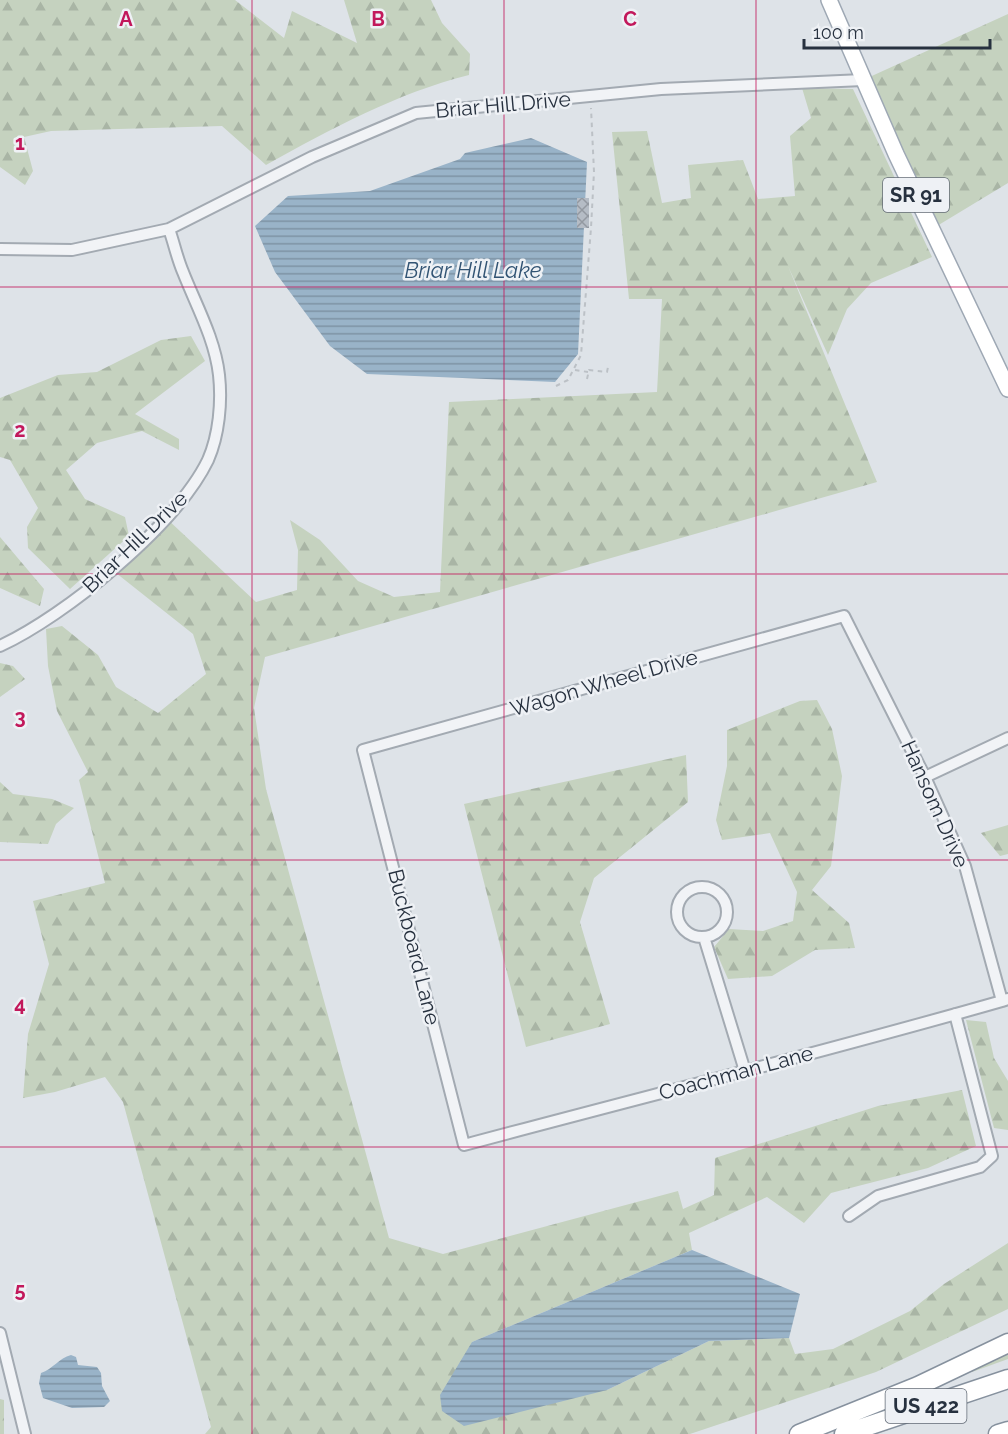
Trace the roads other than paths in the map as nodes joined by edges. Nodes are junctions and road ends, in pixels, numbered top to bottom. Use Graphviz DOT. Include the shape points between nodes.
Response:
graph roads {
  1 [pos="829,0"];
  2 [pos="863,80"];
  3 [pos="169,229"];
  4 [pos="0,249"];
  5 [pos="1008,389"];
  6 [pos="844,616"];
  7 [pos="0,646"];
  8 [pos="1008,738"];
  9 [pos="363,750"];
  10 [pos="925,777"];
  11 [pos="704,937"];
  12 [pos="1005,1000"];
  13 [pos="955,1014"];
  14 [pos="745,1071"];
  15 [pos="464,1145"];
  16 [pos="849,1216"];
  17 [pos="0,1333"];
  18 [pos="1008,1343"];
  19 [pos="1008,1378"];
  20 [pos="1008,1431"];
  21 [pos="25,1434"];
  22 [pos="799,1434"];
  23 [pos="844,1434"];
  24 [pos="998,1434"];
  1 -- 2 [label="main road, SR 91"];
  2 -- 3 [label="street, Briar Hill Drive" via="661,89 416,113 343,142"];
  2 -- 5 [label="main road, SR 91"];
  3 -- 4 [label="street, Briar Hill Drive" via="72,250"];
  3 -- 7 [label="street, Briar Hill Drive" via="201,313 219,375 219,421 208,459 166,518 93,586 50,618"];
  6 -- 9 [label="street, Wagon Wheel Drive"];
  6 -- 10 [label="street, Hansom Drive"];
  8 -- 10 [label="street"];
  9 -- 15 [label="street, Buckboard Lane"];
  10 -- 12 [label="street, Hansom Drive" via="965,866"];
  11 -- 11 [label="street" via="719,930 727,916 723,900 711,889 694,889 681,898 677,913 682,928 696,937"];
  11 -- 14 [label="street"];
  12 -- 13 [label="street, Coachman Lane"];
  13 -- 14 [label="street, Coachman Lane"];
  13 -- 16 [label="street" via="992,1156 980,1167 878,1196"];
  14 -- 15 [label="street, Coachman Lane"];
  17 -- 21 [label="street"];
  18 -- 22 [label="highway" via="918,1386"];
  19 -- 23 [label="highway, US 422"];
  20 -- 24 [label="highway"];
}
